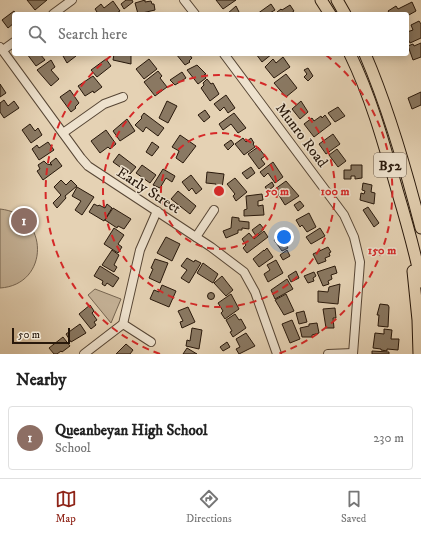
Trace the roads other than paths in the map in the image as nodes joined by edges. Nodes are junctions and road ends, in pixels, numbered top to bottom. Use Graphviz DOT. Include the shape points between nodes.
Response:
graph roads {
  1 [pos="72,0"];
  2 [pos="184,0"];
  3 [pos="321,0"];
  4 [pos="337,0"];
  5 [pos="55,12"];
  6 [pos="193,12"];
  7 [pos="329,12"];
  8 [pos="344,12"];
  9 [pos="12,43"];
  10 [pos="1,48"];
  11 [pos="225,56"];
  12 [pos="351,56"];
  13 [pos="366,56"];
  14 [pos="123,97"];
  15 [pos="63,133"];
  16 [pos="214,210"];
  17 [pos="157,211"];
  18 [pos="404,213"];
  19 [pos="421,228"];
  20 [pos="196,237"];
  21 [pos="421,282"];
  22 [pos="123,324"];
  23 [pos="151,342"];
  24 [pos="353,353"];
  25 [pos="84,354"];
  26 [pos="277,354"];
  27 [pos="328,354"];
  28 [pos="419,354"];
  1 -- 5 [label="street"];
  2 -- 6 [label="street"];
  3 -- 7 [label="highway"];
  4 -- 8 [label="highway"];
  9 -- 10 [label="street"];
  10 -- 15 [label="street, Early Street"];
  11 -- 24 [label="street, Munro Road" via="344,215 354,237 360,262"];
  12 -- 18 [label="highway, B52" via="375,118"];
  13 -- 19 [label="highway, B52" via="394,131"];
  14 -- 15 [label="street" via="104,104"];
  15 -- 17 [label="street, Early Street" via="88,166"];
  16 -- 20 [label="street"];
  17 -- 20 [label="street, Early Street"];
  17 -- 22 [label="street" via="140,250"];
  18 -- 21 [label="highway, B52"];
  18 -- 28 [label="highway, B52" via="414,285"];
  20 -- 26 [label="street, Early Street" via="244,272 255,292"];
  22 -- 23 [label="street"];
  22 -- 25 [label="street"];
  24 -- 27 [label="street"];
}
